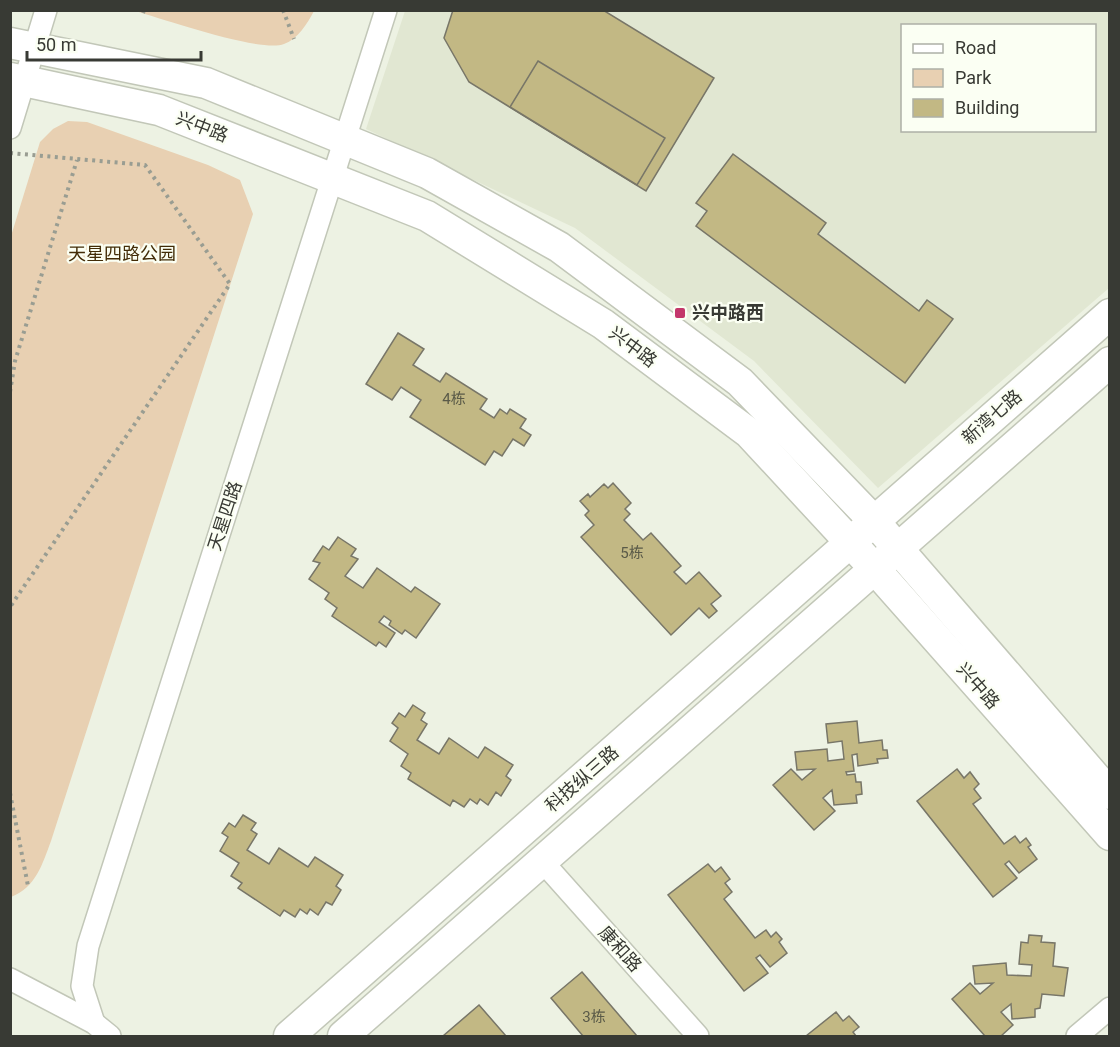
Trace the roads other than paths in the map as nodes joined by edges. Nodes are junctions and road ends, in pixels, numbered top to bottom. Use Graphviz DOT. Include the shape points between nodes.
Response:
graph roads {
  1 [pos="46,10"];
  2 [pos="386,10"];
  3 [pos="23,45"];
  4 [pos="18,80"];
  5 [pos="10,128"];
  6 [pos="344,139"];
  7 [pos="332,178"];
  8 [pos="1110,314"];
  9 [pos="1110,362"];
  10 [pos="874,521"];
  11 [pos="850,542"];
  12 [pos="897,549"];
  13 [pos="874,568"];
  14 [pos="1110,794"];
  15 [pos="1110,835"];
  16 [pos="542,861"];
  17 [pos="10,979"];
  18 [pos="1110,1008"];
  19 [pos="94,1023"];
  20 [pos="110,1036"];
  21 [pos="289,1036"];
  22 [pos="344,1036"];
  23 [pos="698,1036"];
  24 [pos="1077,1036"];
  1 -- 3 [label="street"];
  2 -- 6 [label="street, 天星四路"];
  3 -- 4 [label="street"];
  3 -- 6 [label="street, 兴中路" via="206,83"];
  4 -- 5 [label="street"];
  4 -- 7 [label="street, 兴中路" via="159,110"];
  6 -- 7 [label="street, 天星四路"];
  6 -- 10 [label="street, 兴中路" via="427,173 559,247 740,382"];
  7 -- 11 [label="street, 兴中路" via="427,216 603,324 749,433"];
  7 -- 19 [label="street, 天星四路" via="88,946 82,986"];
  8 -- 10 [label="street, 新湾七路"];
  9 -- 12 [label="street, 新湾七路"];
  10 -- 11 [label="street, 科技纵三路"];
  10 -- 12 [label="street, 兴中路"];
  11 -- 13 [label="street, 兴中路"];
  11 -- 21 [label="street, 科技纵三路"];
  12 -- 13 [label="street, 科技纵三路"];
  12 -- 14 [label="street, 兴中路"];
  13 -- 15 [label="street, 兴中路"];
  13 -- 16 [label="street, 科技纵三路"];
  16 -- 22 [label="street, 科技纵三路"];
  16 -- 23 [label="street, 康和路"];
  17 -- 19 [label="street"];
  18 -- 24 [label="street"];
  19 -- 20 [label="street"];
}
